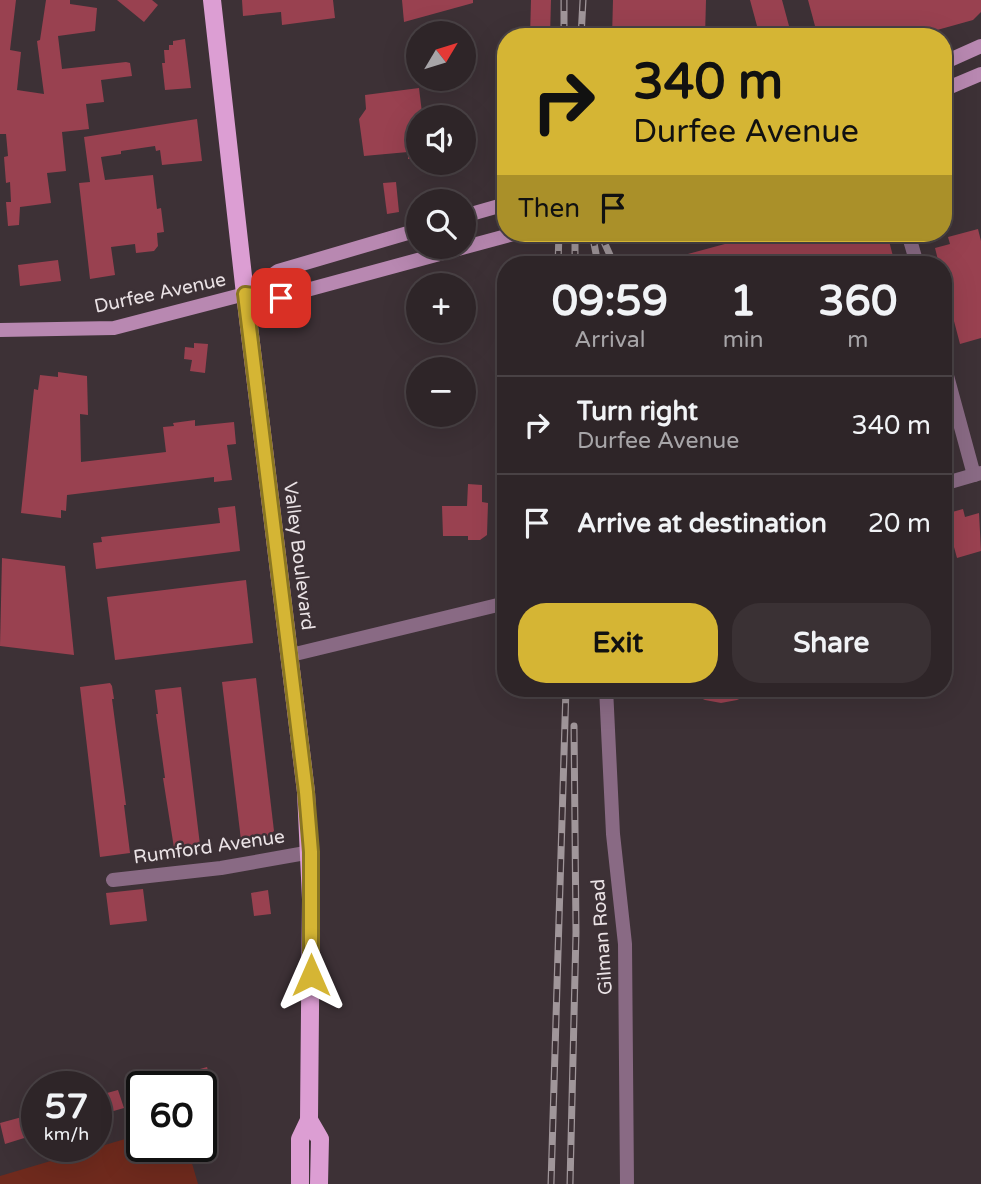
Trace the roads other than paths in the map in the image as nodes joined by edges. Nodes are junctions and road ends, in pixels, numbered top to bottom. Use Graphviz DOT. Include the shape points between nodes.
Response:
graph roads {
  1 [pos="212,0"];
  2 [pos="981,46"];
  3 [pos="952,59"];
  4 [pos="981,74"];
  5 [pos="952,86"];
  6 [pos="497,207"];
  7 [pos="476,213"];
  8 [pos="406,234"];
  9 [pos="497,239"];
  10 [pos="245,294"];
  11 [pos="0,330"];
  12 [pos="952,390"];
  13 [pos="978,474"];
  14 [pos="952,481"];
  15 [pos="497,605"];
  16 [pos="291,655"];
  17 [pos="606,697"];
  18 [pos="311,852"];
  19 [pos="113,880"];
  20 [pos="309,1120"];
  21 [pos="300,1184"];
  22 [pos="319,1184"];
  23 [pos="627,1184"];
  1 -- 10 [label="main road, Valley Boulevard"];
  2 -- 3 [label="main road"];
  4 -- 5 [label="main road"];
  6 -- 7 [label="main road"];
  8 -- 10 [label="main road, Durfee Avenue" via="278,271"];
  9 -- 10 [label="main road, Durfee Avenue" via="281,298"];
  10 -- 11 [label="main road, Durfee Avenue" via="114,328"];
  10 -- 16 [label="main road, Valley Boulevard"];
  12 -- 13 [label="street"];
  13 -- 14 [label="street"];
  15 -- 16 [label="street"];
  16 -- 18 [label="main road, Valley Boulevard"];
  17 -- 23 [label="street, Gilman Road" via="613,834 625,944"];
  18 -- 19 [label="street, Rumford Avenue"];
  18 -- 20 [label="main road, Valley Boulevard"];
  20 -- 21 [label="main road, Valley Boulevard" via="300,1139"];
  20 -- 22 [label="main road, Valley Boulevard" via="320,1139"];
}
